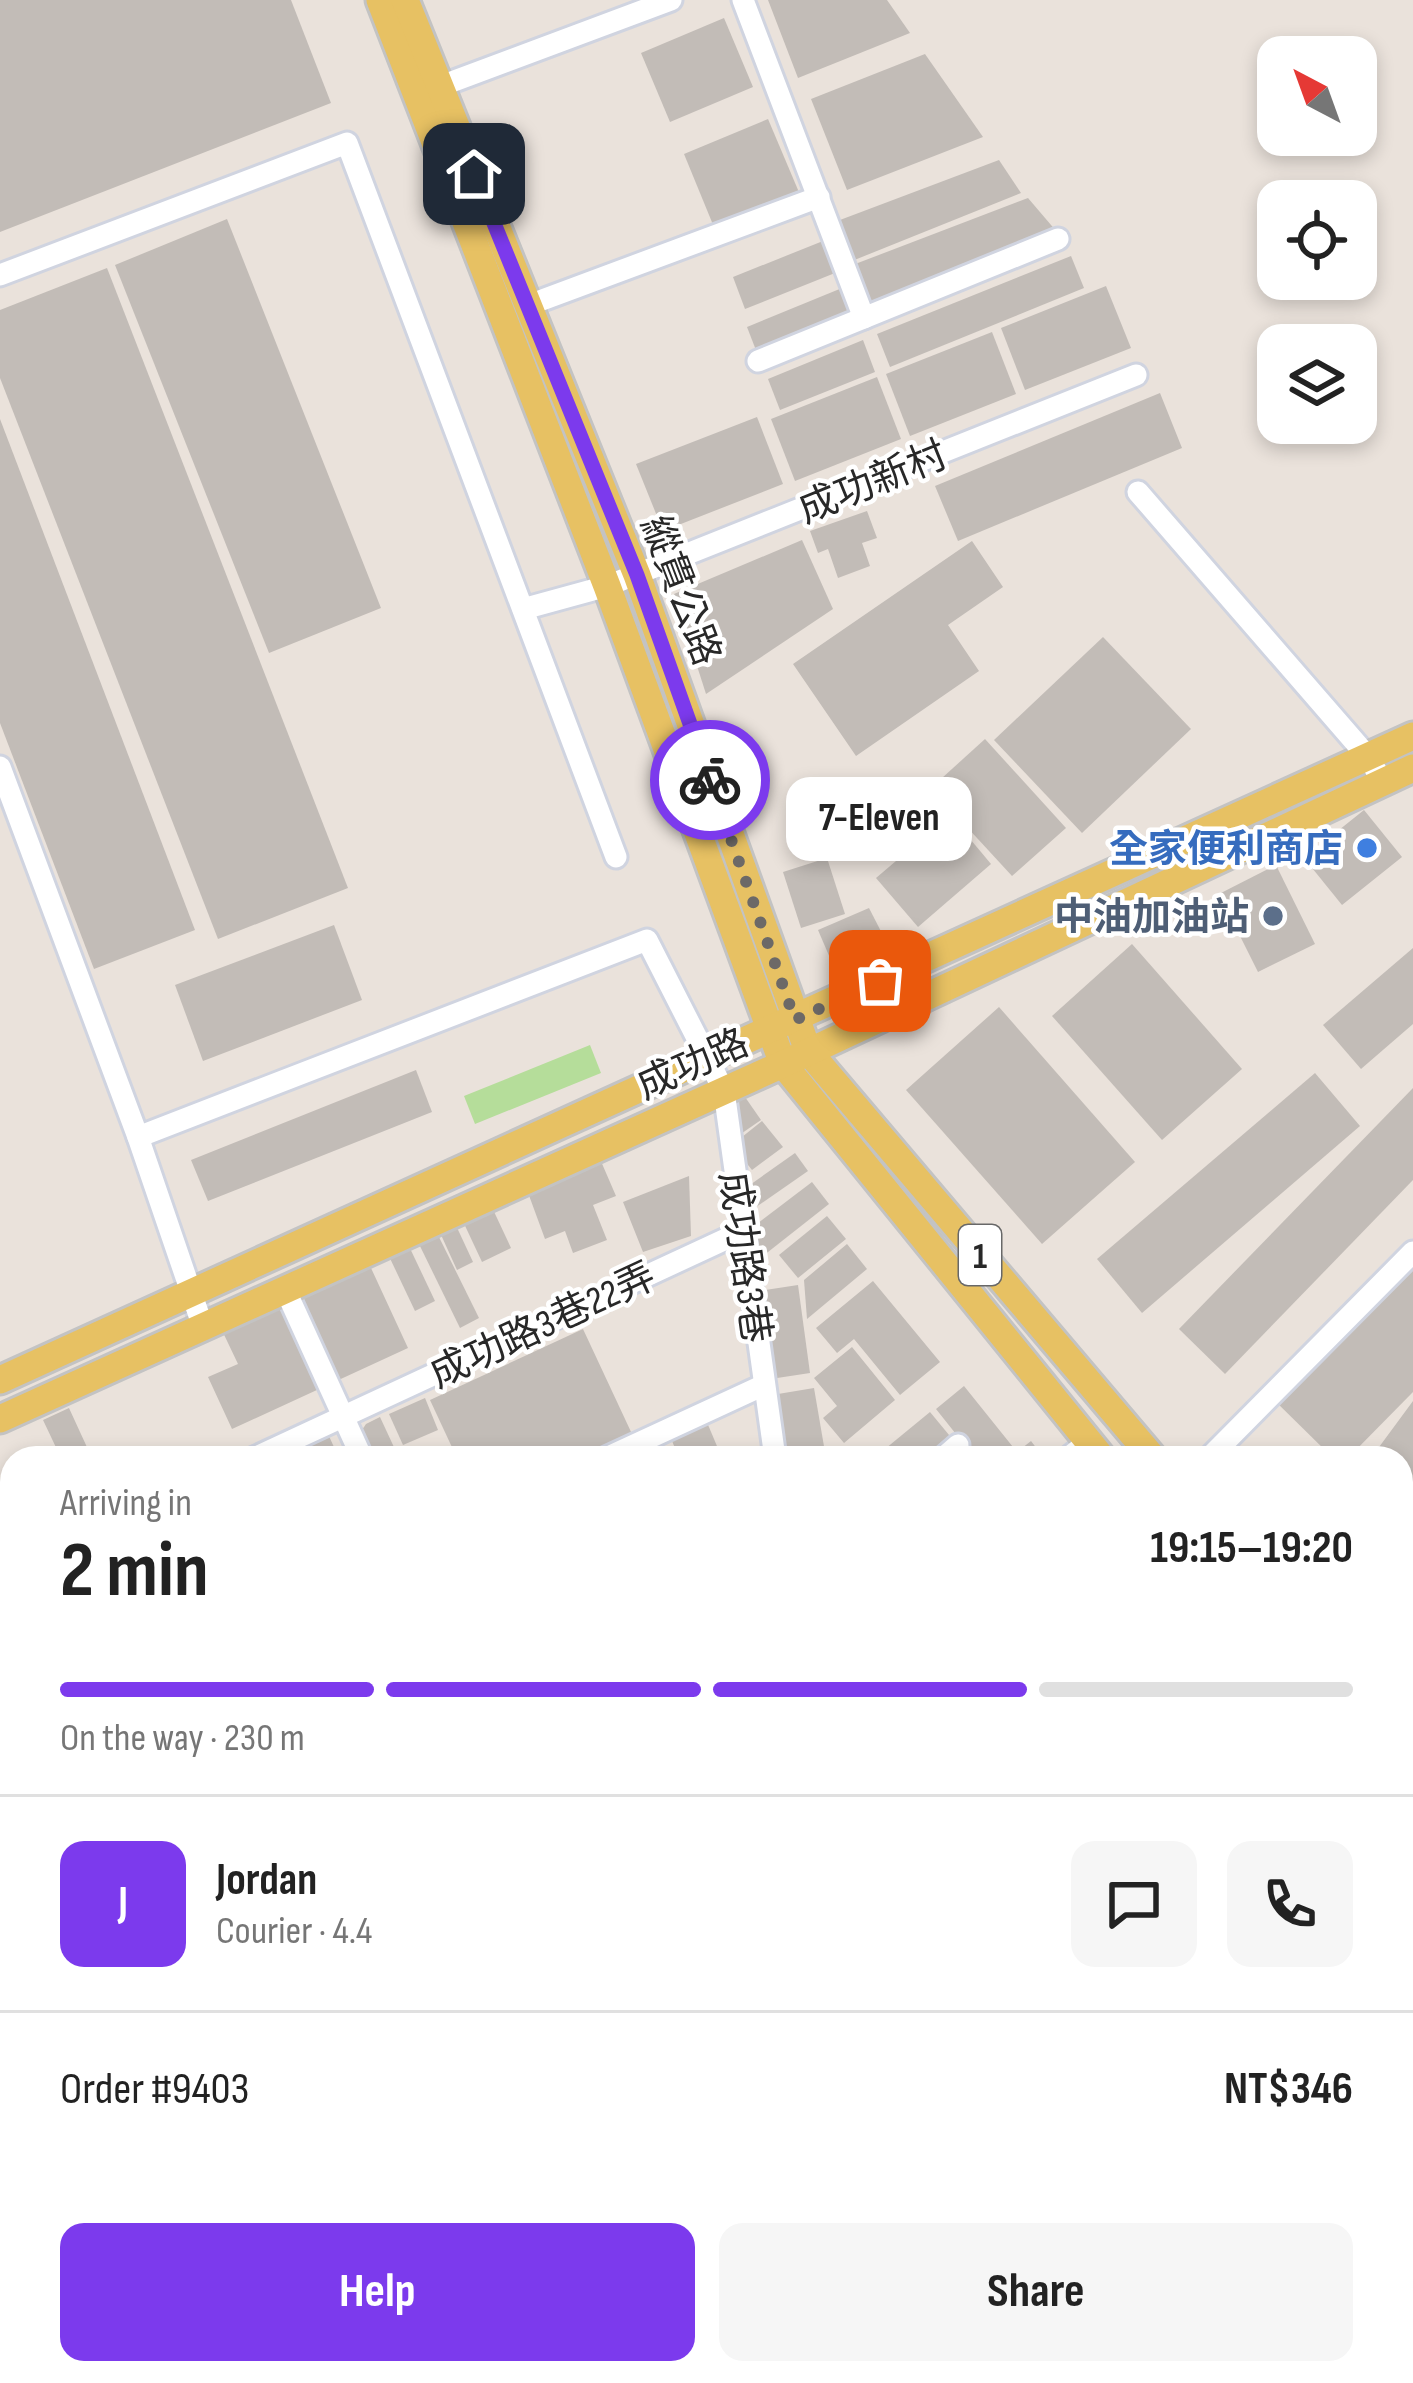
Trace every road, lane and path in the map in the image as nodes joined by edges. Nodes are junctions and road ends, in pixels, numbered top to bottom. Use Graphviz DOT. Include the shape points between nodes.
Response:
graph roads {
  1 [pos="380,0"];
  2 [pos="405,0"];
  3 [pos="671,0"];
  4 [pos="743,0"];
  5 [pos="428,90"];
  6 [pos="818,197"];
  7 [pos="1058,239"];
  8 [pos="0,275"];
  9 [pos="526,306"];
  10 [pos="864,318"];
  11 [pos="758,361"];
  12 [pos="1136,375"];
  13 [pos="1138,492"];
  14 [pos="637,575"];
  15 [pos="607,586"];
  16 [pos="523,609"];
  17 [pos="1413,736"];
  18 [pos="1368,757"];
  19 [pos="0,767"];
  20 [pos="1413,768"];
  21 [pos="1383,782"];
  22 [pos="616,856"];
  23 [pos="782,1026"];
  24 [pos="795,1058"];
  25 [pos="709,1059"];
  26 [pos="724,1091"];
  27 [pos="138,1137"];
  28 [pos="741,1232"];
  29 [pos="1413,1252"];
  30 [pos="285,1289"];
  31 [pos="189,1294"];
  32 [pos="203,1327"];
  33 [pos="0,1380"];
  34 [pos="764,1385"];
  35 [pos="343,1417"];
  36 [pos="0,1419"];
  37 [pos="280,1446"];
  38 [pos="356,1446"];
  39 [pos="632,1446"];
  40 [pos="773,1446"];
  41 [pos="1082,1446"];
  42 [pos="1142,1446"];
  43 [pos="1221,1446"];
  1 -- 5 [label="main road, 縱貫公路 / 1"];
  2 -- 5 [label="main road, 縱貫公路 / 1"];
  3 -- 5 [label="street"];
  4 -- 6 [label="street"];
  5 -- 9 [label="main road, 縱貫公路 / 1"];
  5 -- 15 [label="main road, 縱貫公路 / 1"];
  6 -- 9 [label="street"];
  6 -- 10 [label="street"];
  7 -- 10 [label="street"];
  8 -- 16 [label="street" via="347,143"];
  9 -- 14 [label="main road, 縱貫公路 / 1"];
  10 -- 11 [label="street"];
  12 -- 14 [label="street, 成功新村"];
  13 -- 18 [label="street"];
  14 -- 15 [label="street, 成功新村"];
  14 -- 23 [label="main road, 縱貫公路 / 1"];
  15 -- 16 [label="street, 成功新村"];
  15 -- 23 [label="main road, 縱貫公路 / 1"];
  16 -- 22 [label="street"];
  17 -- 18 [label="main road, 成功路"];
  18 -- 21 [label="street"];
  18 -- 23 [label="main road, 成功路"];
  19 -- 27 [label="street"];
  20 -- 21 [label="main road, 成功路"];
  21 -- 24 [label="main road, 成功路"];
  23 -- 24 [label="main road, 縱貫公路 / 1"];
  23 -- 25 [label="main road, 成功路"];
  24 -- 26 [label="main road, 成功路"];
  24 -- 41 [label="main road, 縱貫公路 / 1"];
  24 -- 42 [label="main road, 縱貫公路 / 1"];
  25 -- 26 [label="street, 成功路3巷"];
  25 -- 27 [label="street, 成功路3巷" via="647,940"];
  25 -- 31 [label="main road, 成功路"];
  26 -- 28 [label="street, 成功路3巷"];
  26 -- 30 [label="main road, 成功路"];
  27 -- 31 [label="street"];
  28 -- 34 [label="street, 成功路3巷"];
  28 -- 35 [label="street, 成功路3巷22弄"];
  29 -- 43 [label="street"];
  30 -- 32 [label="main road, 成功路"];
  30 -- 35 [label="street"];
  31 -- 32 [label="street"];
  31 -- 33 [label="main road, 成功路"];
  32 -- 36 [label="main road, 成功路"];
  34 -- 39 [label="street"];
  34 -- 40 [label="street, 成功路3巷"];
  35 -- 37 [label="street, 成功路3巷22弄"];
  35 -- 38 [label="street"];
}
